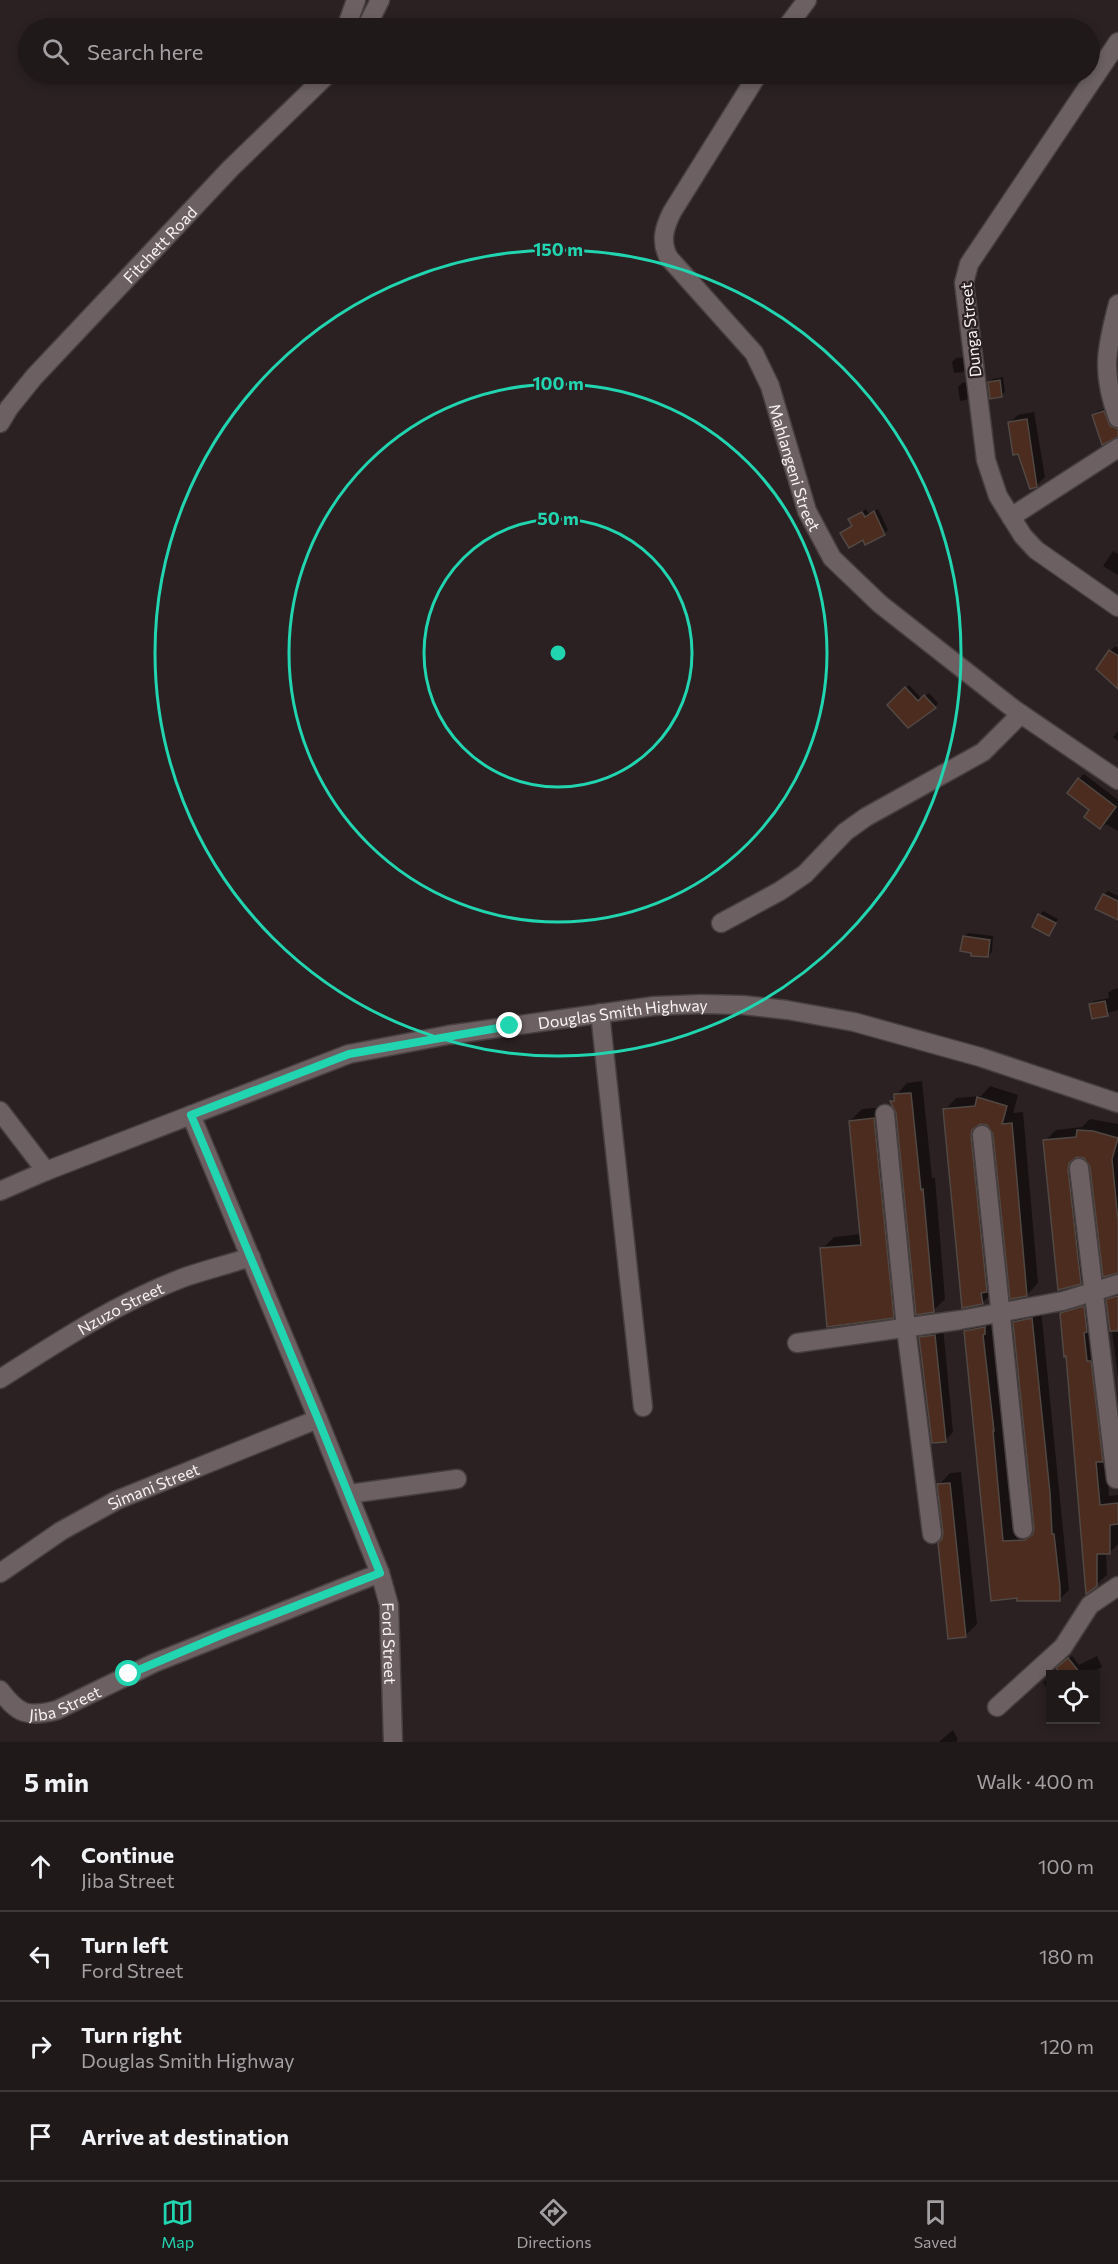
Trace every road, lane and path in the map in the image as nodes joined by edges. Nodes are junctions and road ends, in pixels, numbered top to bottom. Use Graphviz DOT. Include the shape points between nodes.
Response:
graph roads {
  1 [pos="356,0"];
  2 [pos="380,0"];
  3 [pos="807,0"];
  4 [pos="350,18"];
  5 [pos="371,18"];
  6 [pos="794,18"];
  7 [pos="1118,42"];
  8 [pos="1111,66"];
  9 [pos="1100,81"];
  10 [pos="318,84"];
  11 [pos="752,84"];
  12 [pos="1098,84"];
  13 [pos="1118,304"];
  14 [pos="1118,418"];
  15 [pos="0,423"];
  16 [pos="1118,448"];
  17 [pos="1011,517"];
  18 [pos="1118,607"];
  19 [pos="1021,714"];
  20 [pos="1118,780"];
  21 [pos="721,923"];
  22 [pos="594,1014"];
  23 [pos="1118,1103"];
  24 [pos="0,1111"];
  25 [pos="885,1114"];
  26 [pos="191,1115"];
  27 [pos="982,1135"];
  28 [pos="1079,1168"];
  29 [pos="45,1171"];
  30 [pos="0,1191"];
  31 [pos="251,1257"];
  32 [pos="1118,1284"];
  33 [pos="1095,1292"];
  34 [pos="1001,1312"];
  35 [pos="906,1328"];
  36 [pos="797,1343"];
  37 [pos="0,1379"];
  38 [pos="643,1407"];
  39 [pos="318,1419"];
  40 [pos="457,1479"];
  41 [pos="1116,1479"];
  42 [pos="349,1494"];
  43 [pos="1023,1529"];
  44 [pos="932,1534"];
  45 [pos="0,1573"];
  46 [pos="380,1573"];
  47 [pos="1118,1586"];
  48 [pos="0,1690"];
  49 [pos="997,1707"];
  50 [pos="393,1742"];
  1 -- 4 [label="street"];
  2 -- 5 [label="street"];
  3 -- 6 [label="street"];
  7 -- 8 [label="street, Dunga Street"];
  8 -- 9 [label="street, Dunga Street"];
  10 -- 15 [label="street, Fitchett Road" via="231,168 34,377"];
  11 -- 19 [label="street, Mahlangeni Street" via="672,212 666,225 664,249 754,353 770,386 807,511 832,558 880,604"];
  12 -- 17 [label="street, Dunga Street" via="969,264 965,276 986,460 998,496"];
  13 -- 14 [label="street" via="1106,349 1106,369"];
  16 -- 17 [label="street"];
  17 -- 18 [label="street, Dunga Street" via="1036,550"];
  19 -- 20 [label="street, Mahlangeni Street"];
  19 -- 21 [label="street" via="983,752 866,818 845,832 805,874"];
  22 -- 23 [label="street, Douglas Smith Highway" via="701,1004 787,1010 854,1022 980,1057"];
  22 -- 26 [label="street, Douglas Smith Highway" via="349,1054"];
  22 -- 38 [label="street"];
  24 -- 29 [label="street"];
  25 -- 35 [label="street"];
  26 -- 29 [label="street, Douglas Smith Highway"];
  26 -- 31 [label="street, Ford Street"];
  27 -- 34 [label="street"];
  28 -- 33 [label="street"];
  29 -- 30 [label="street, Douglas Smith Highway"];
  31 -- 37 [label="street, Nzuzo Street" via="185,1277 127,1303"];
  31 -- 39 [label="street, Ford Street"];
  32 -- 33 [label="street"];
  33 -- 34 [label="street"];
  33 -- 41 [label="street"];
  34 -- 35 [label="street"];
  34 -- 43 [label="street"];
  35 -- 36 [label="street"];
  35 -- 44 [label="street"];
  39 -- 42 [label="street, Ford Street"];
  39 -- 45 [label="street, Simani Street" via="117,1500 61,1531"];
  40 -- 42 [label="street"];
  42 -- 46 [label="street, Ford Street"];
  46 -- 48 [label="street, Jiba Street" via="154,1663 57,1710 22,1713"];
  46 -- 50 [label="street, Ford Street" via="389,1605"];
  47 -- 49 [label="street" via="1090,1605 1063,1647"];
}
